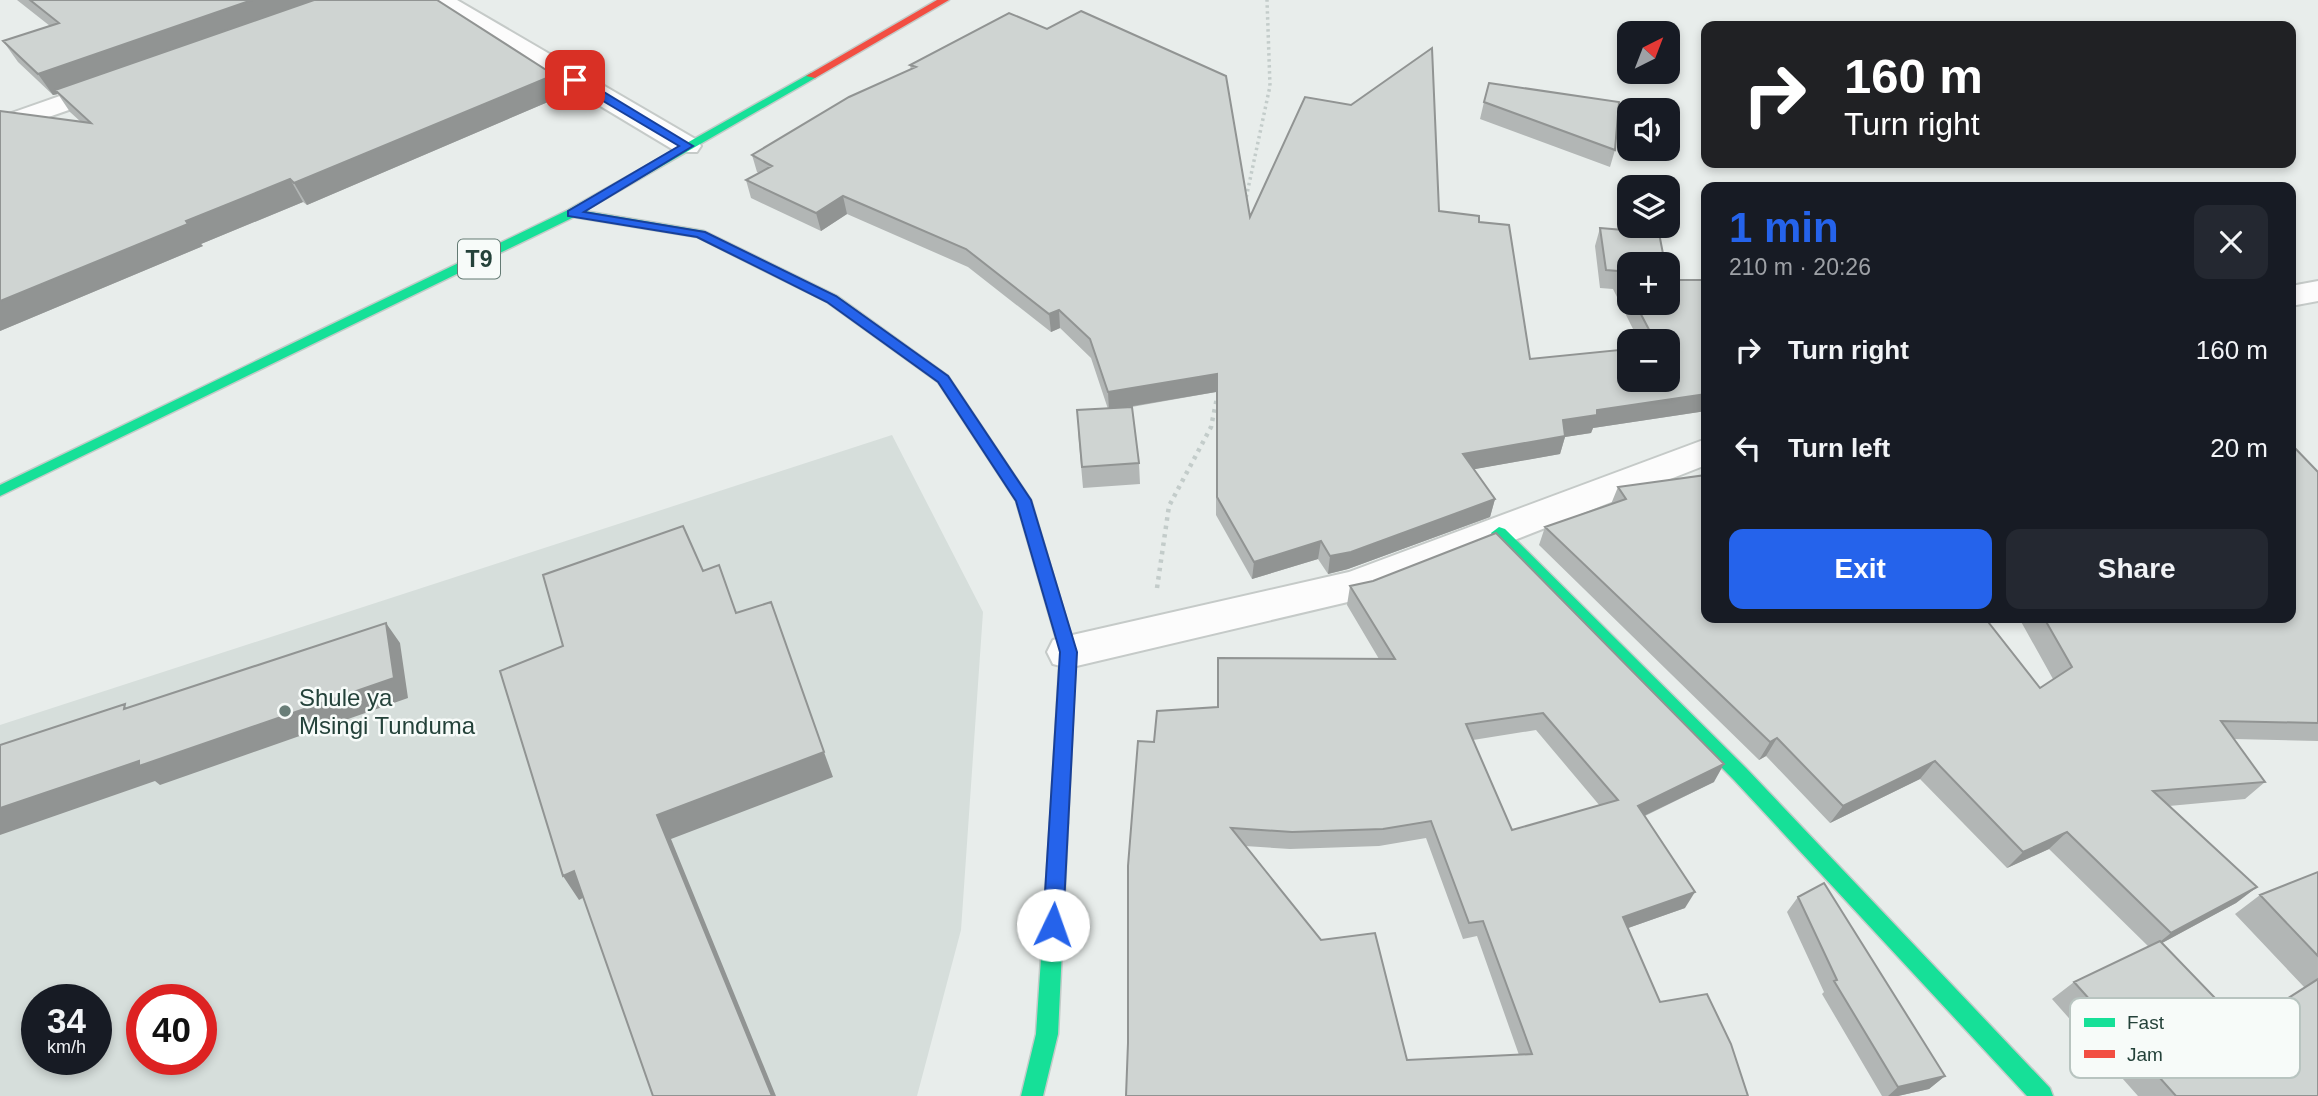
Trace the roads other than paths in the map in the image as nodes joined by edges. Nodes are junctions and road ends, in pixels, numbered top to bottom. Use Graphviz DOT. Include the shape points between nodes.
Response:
graph roads {
  1 [pos="440,0"];
  2 [pos="944,0"];
  3 [pos="131,79"];
  4 [pos="0,126"];
  5 [pos="687,146"];
  6 [pos="572,213"];
  7 [pos="2318,291"];
  8 [pos="2296,295"];
  9 [pos="1701,453"];
  10 [pos="0,491"];
  11 [pos="1499,533"];
  12 [pos="1068,652"];
  13 [pos="1032,1096"];
  14 [pos="2042,1096"];
  1 -- 5 [label="street"];
  2 -- 5 [label="main road, T9"];
  3 -- 4 [label="street"];
  5 -- 6 [label="main road, T9"];
  6 -- 10 [label="main road, T9"];
  6 -- 12 [label="main road" via="700,234 832,299 943,379 1023,500"];
  7 -- 8 [label="street"];
  9 -- 11 [label="street"];
  11 -- 12 [label="street" via="1355,586"];
  11 -- 14 [label="main road" via="1740,774"];
  12 -- 13 [label="main road" via="1047,1034"];
}
